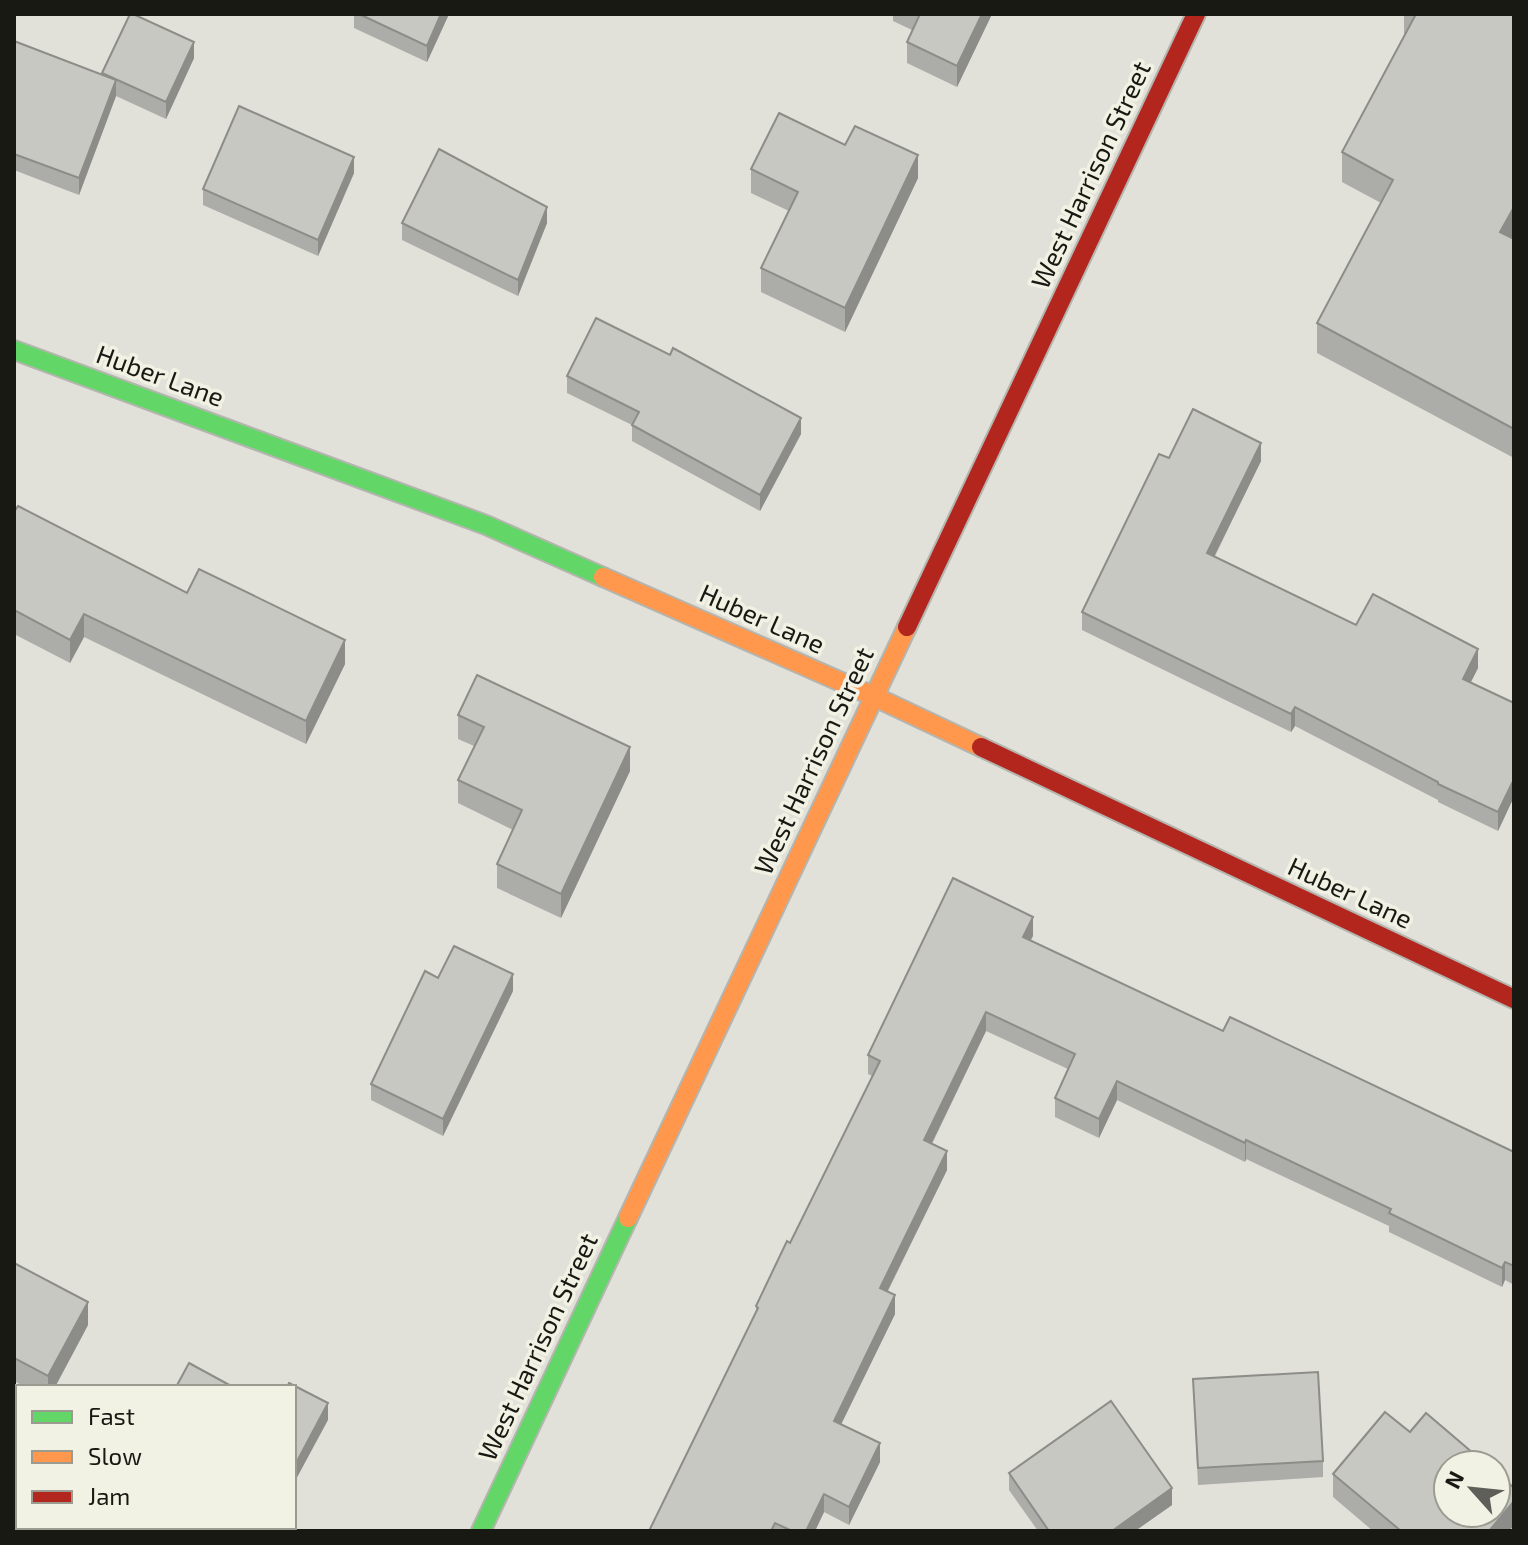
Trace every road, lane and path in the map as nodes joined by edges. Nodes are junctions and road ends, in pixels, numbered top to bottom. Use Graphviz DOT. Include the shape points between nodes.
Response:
graph roads {
  1 [pos="1196,14"];
  2 [pos="14,350"];
  3 [pos="873,696"];
  4 [pos="1514,999"];
  5 [pos="481,1531"];
  1 -- 3 [label="street, West Harrison Street"];
  2 -- 3 [label="street, Huber Lane" via="486,525"];
  3 -- 4 [label="street, Huber Lane"];
  3 -- 5 [label="street, West Harrison Street"];
}
